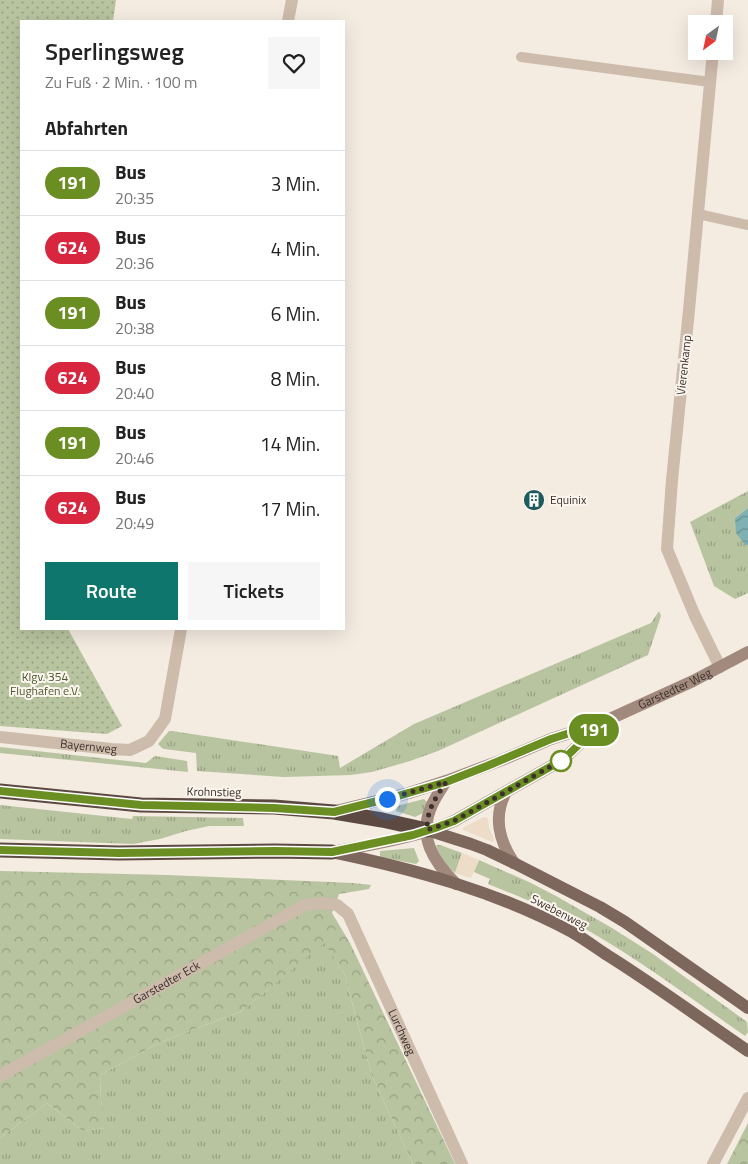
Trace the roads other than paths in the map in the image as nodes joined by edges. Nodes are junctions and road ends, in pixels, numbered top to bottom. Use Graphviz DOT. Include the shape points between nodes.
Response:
graph roads {
  1 [pos="292,0"];
  2 [pos="718,0"];
  3 [pos="717,15"];
  4 [pos="288,20"];
  5 [pos="521,57"];
  6 [pos="712,60"];
  7 [pos="710,82"];
  8 [pos="698,214"];
  9 [pos="748,225"];
  10 [pos="181,630"];
  11 [pos="748,652"];
  12 [pos="720,667"];
  13 [pos="601,723"];
  14 [pos="0,737"];
  15 [pos="446,782"];
  16 [pos="0,791"];
  17 [pos="506,792"];
  18 [pos="334,812"];
  19 [pos="427,830"];
  20 [pos="0,850"];
  21 [pos="332,852"];
  22 [pos="514,863"];
  23 [pos="456,884"];
  24 [pos="337,905"];
  25 [pos="748,1008"];
  26 [pos="748,1051"];
  27 [pos="0,1076"];
  28 [pos="748,1098"];
  29 [pos="462,1164"];
  30 [pos="713,1164"];
  1 -- 4 [label="street"];
  2 -- 3 [label="street"];
  5 -- 7 [label="lane"];
  6 -- 7 [label="street, Vierenkamp"];
  7 -- 8 [label="street, Vierenkamp"];
  8 -- 9 [label="lane"];
  8 -- 12 [label="street, Vierenkamp" via="667,550"];
  10 -- 14 [label="street, Bayernweg" via="165,719 149,741 130,750 111,750"];
  11 -- 12 [label="main road, Garstedter Weg"];
  12 -- 13 [label="main road, Garstedter Weg"];
  13 -- 15 [label="main road, Garstedter Weg" via="551,739"];
  13 -- 17 [label="main road, Garstedter Weg" via="564,759"];
  15 -- 18 [label="main road, Garstedter Weg"];
  15 -- 19 [label="main road" via="431,806"];
  16 -- 18 [label="highway, Krohnstieg" via="141,805"];
  17 -- 19 [label="main road, Garstedter Weg" via="454,821"];
  17 -- 22 [label="main road" via="499,809 499,828 502,842"];
  18 -- 19 [label="highway, Krohnstieg"];
  19 -- 21 [label="main road, Garstedter Weg"];
  19 -- 22 [label="main road, Swebenweg" via="471,844"];
  19 -- 23 [label="main road" via="431,853"];
  20 -- 21 [label="highway"];
  21 -- 23 [label="main road, Swebenweg"];
  22 -- 25 [label="main road, Swebenweg" via="625,922"];
  23 -- 26 [label="main road, Swebenweg" via="524,908 573,932"];
  24 -- 27 [label="street, Garstedter Eck" via="305,905"];
  24 -- 29 [label="street, Lurchweg" via="348,914"];
  28 -- 30 [label="street"];
}
